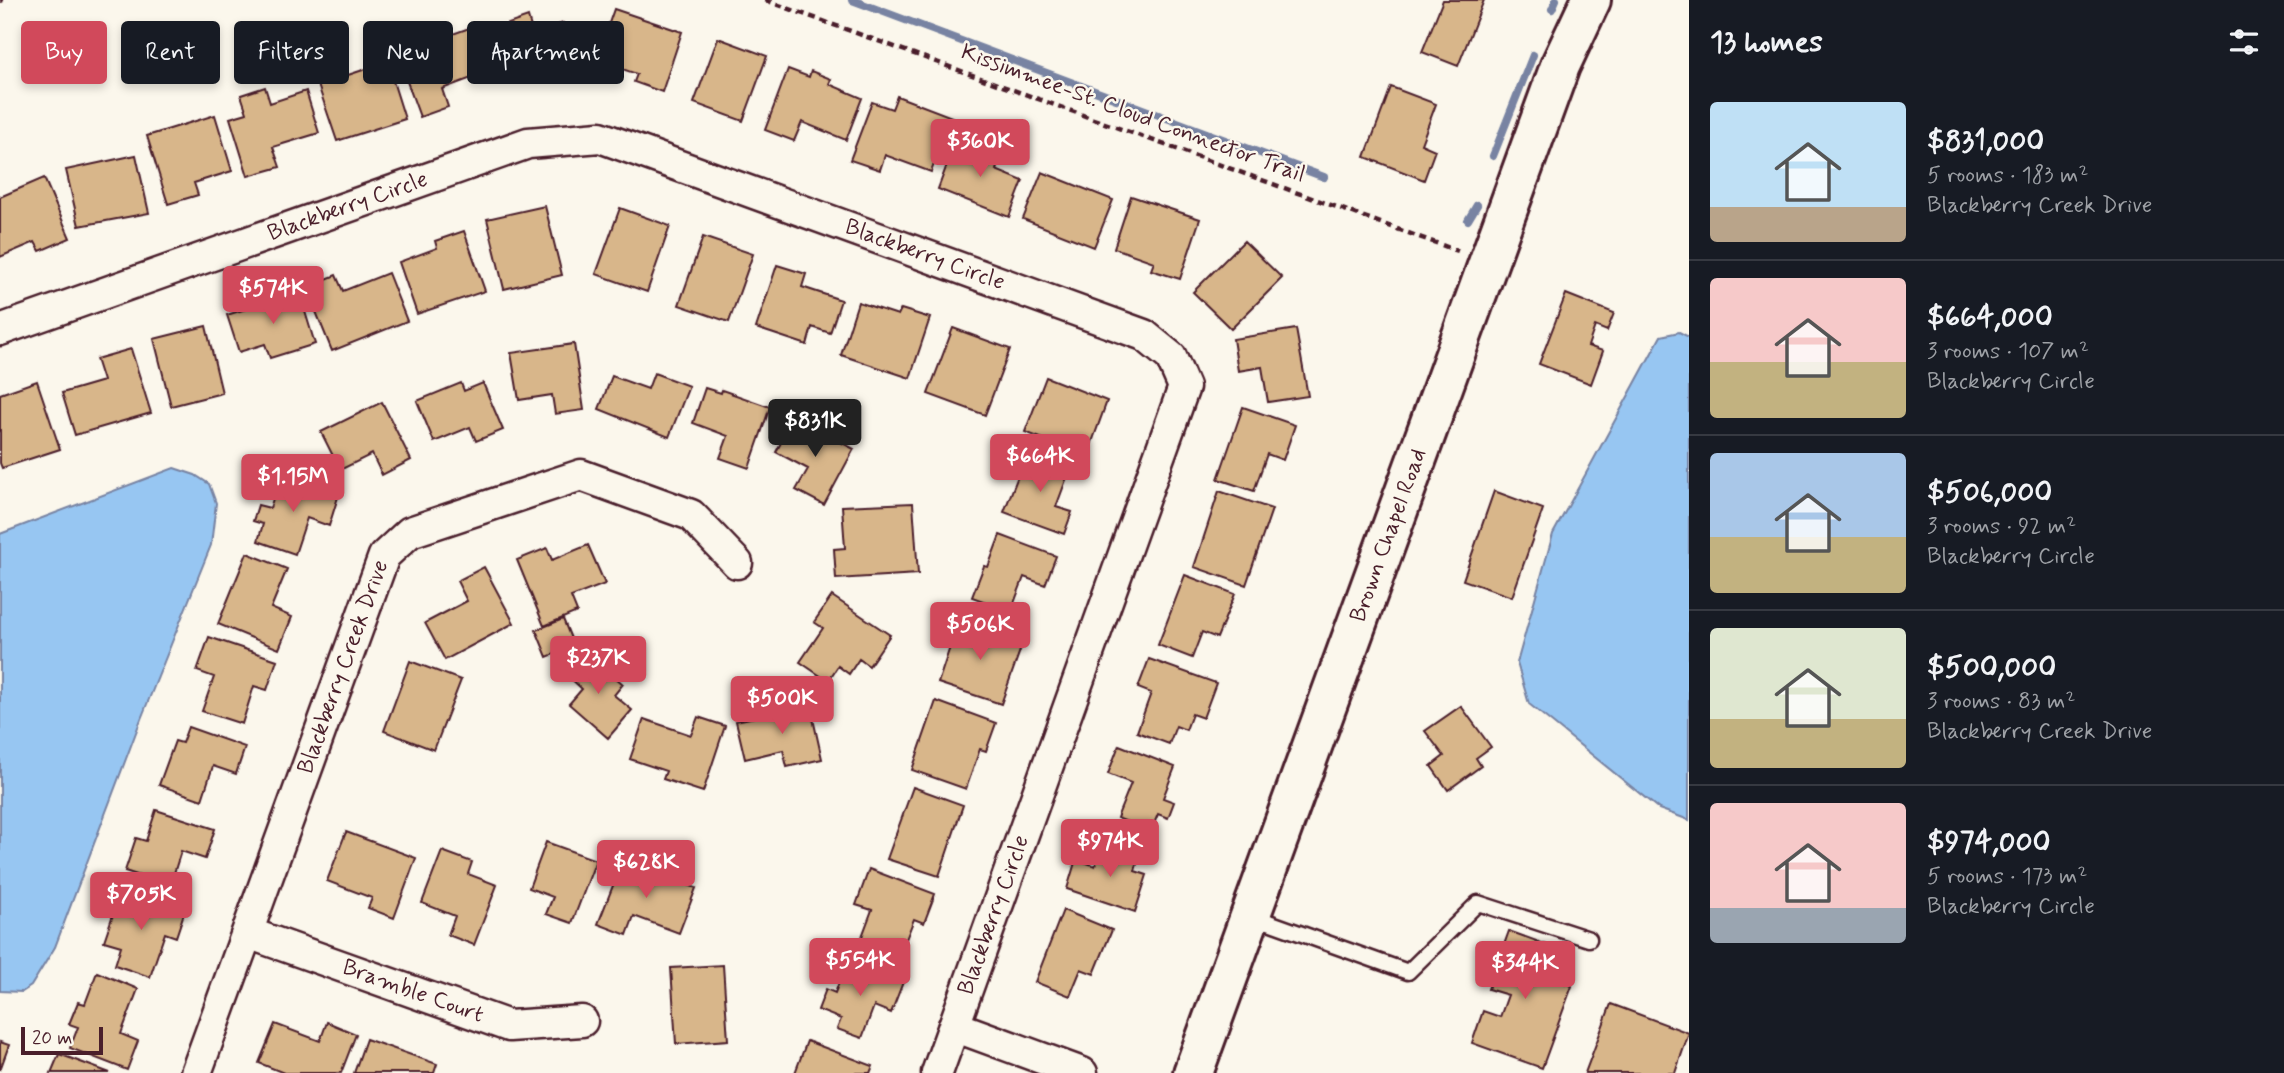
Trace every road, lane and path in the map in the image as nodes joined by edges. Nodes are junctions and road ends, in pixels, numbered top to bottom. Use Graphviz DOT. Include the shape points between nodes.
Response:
graph roads {
  1 [pos="765,0"];
  2 [pos="1591,0"];
  3 [pos="1489,262"];
  4 [pos="0,330"];
  5 [pos="737,563"];
  6 [pos="1250,916"];
  7 [pos="248,933"];
  8 [pos="1589,939"];
  9 [pos="582,1021"];
  10 [pos="954,1026"];
  11 [pos="196,1073"];
  12 [pos="937,1073"];
  13 [pos="1082,1073"];
  14 [pos="1193,1073"];
  1 -- 3 [label="path, Kissimmee-St. Cloud Connector Trail"];
  2 -- 3 [label="street, Brown Chapel Road" via="1560,66"];
  3 -- 6 [label="street, Brown Chapel Road"];
  4 -- 10 [label="street, Blackberry Circle" via="528,143 600,137 1144,335 1171,357 1184,387"];
  5 -- 7 [label="street, Blackberry Creek Drive" via="691,515 581,475 410,532 384,556"];
  6 -- 8 [label="lane" via="1408,972 1478,903"];
  6 -- 14 [label="street, Brown Chapel Road"];
  7 -- 9 [label="street, Bramble Court" via="509,1026"];
  7 -- 11 [label="street, Blackberry Creek Drive"];
  10 -- 12 [label="street, Blackberry Circle"];
  10 -- 13 [label="street"];
}
